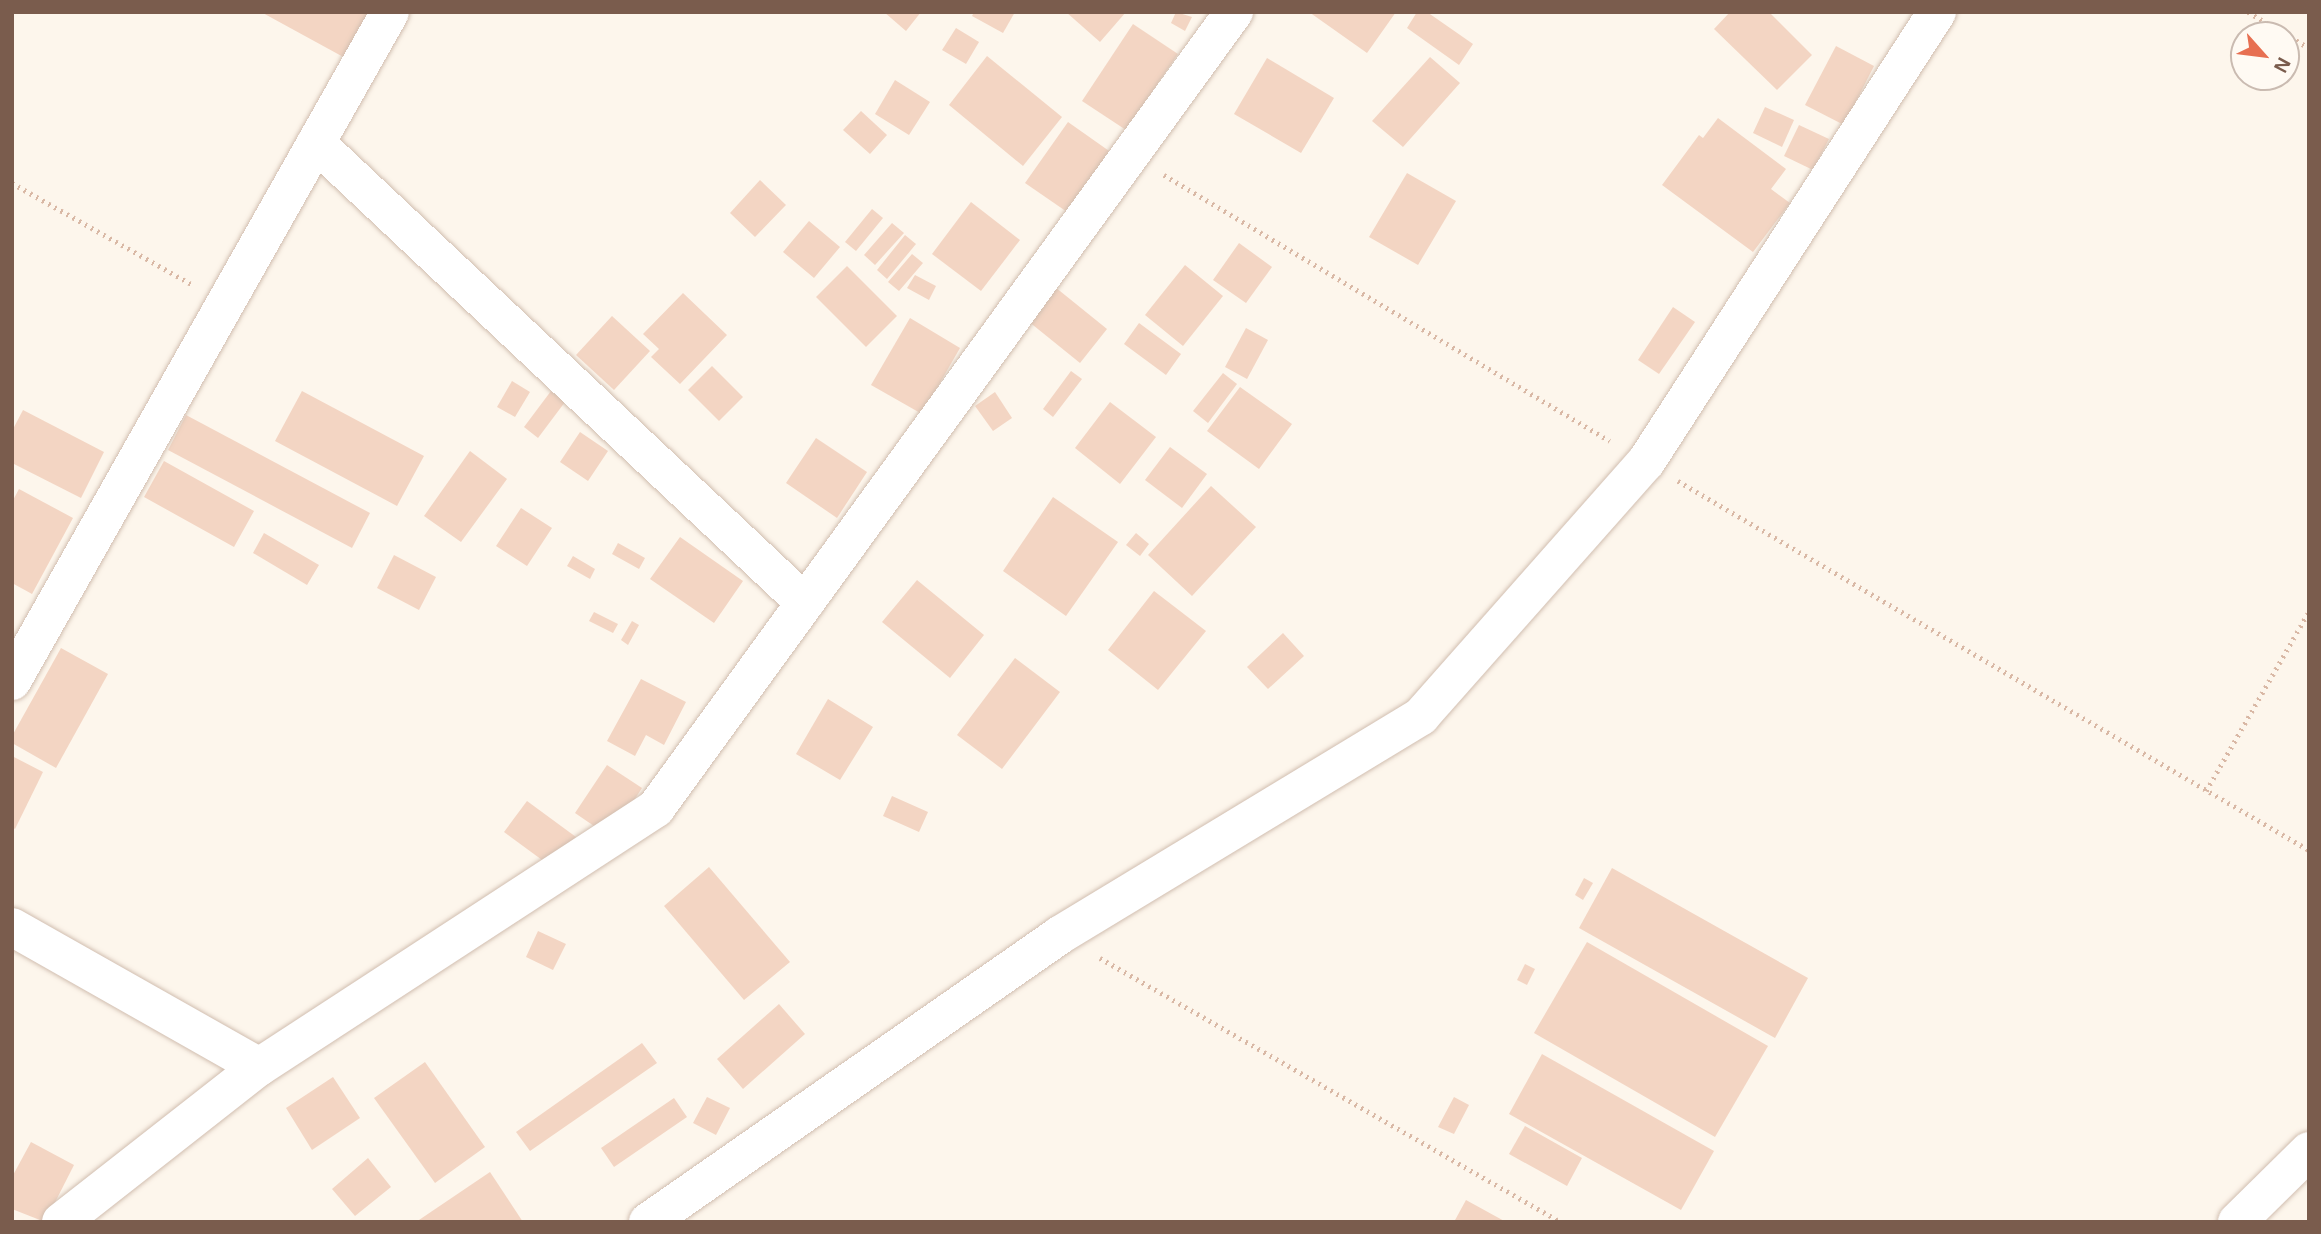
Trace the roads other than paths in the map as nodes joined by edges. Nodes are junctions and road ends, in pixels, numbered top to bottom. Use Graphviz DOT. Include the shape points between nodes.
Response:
graph roads {
  1 [pos="390,12"];
  2 [pos="1234,12"];
  3 [pos="1937,12"];
  4 [pos="316,143"];
  5 [pos="805,604"];
  6 [pos="12,681"];
  7 [pos="12,927"];
  8 [pos="259,1067"];
  9 [pos="2309,1151"];
  10 [pos="77,1216"];
  11 [pos="648,1222"];
  12 [pos="2237,1222"];
  1 -- 4 [label="street"];
  2 -- 5 [label="street"];
  3 -- 11 [label="street" via="1646,463 1421,716 1060,935"];
  4 -- 5 [label="street"];
  4 -- 6 [label="street"];
  5 -- 8 [label="street" via="656,808"];
  7 -- 8 [label="street"];
  8 -- 10 [label="street"];
  9 -- 12 [label="street"];
}
